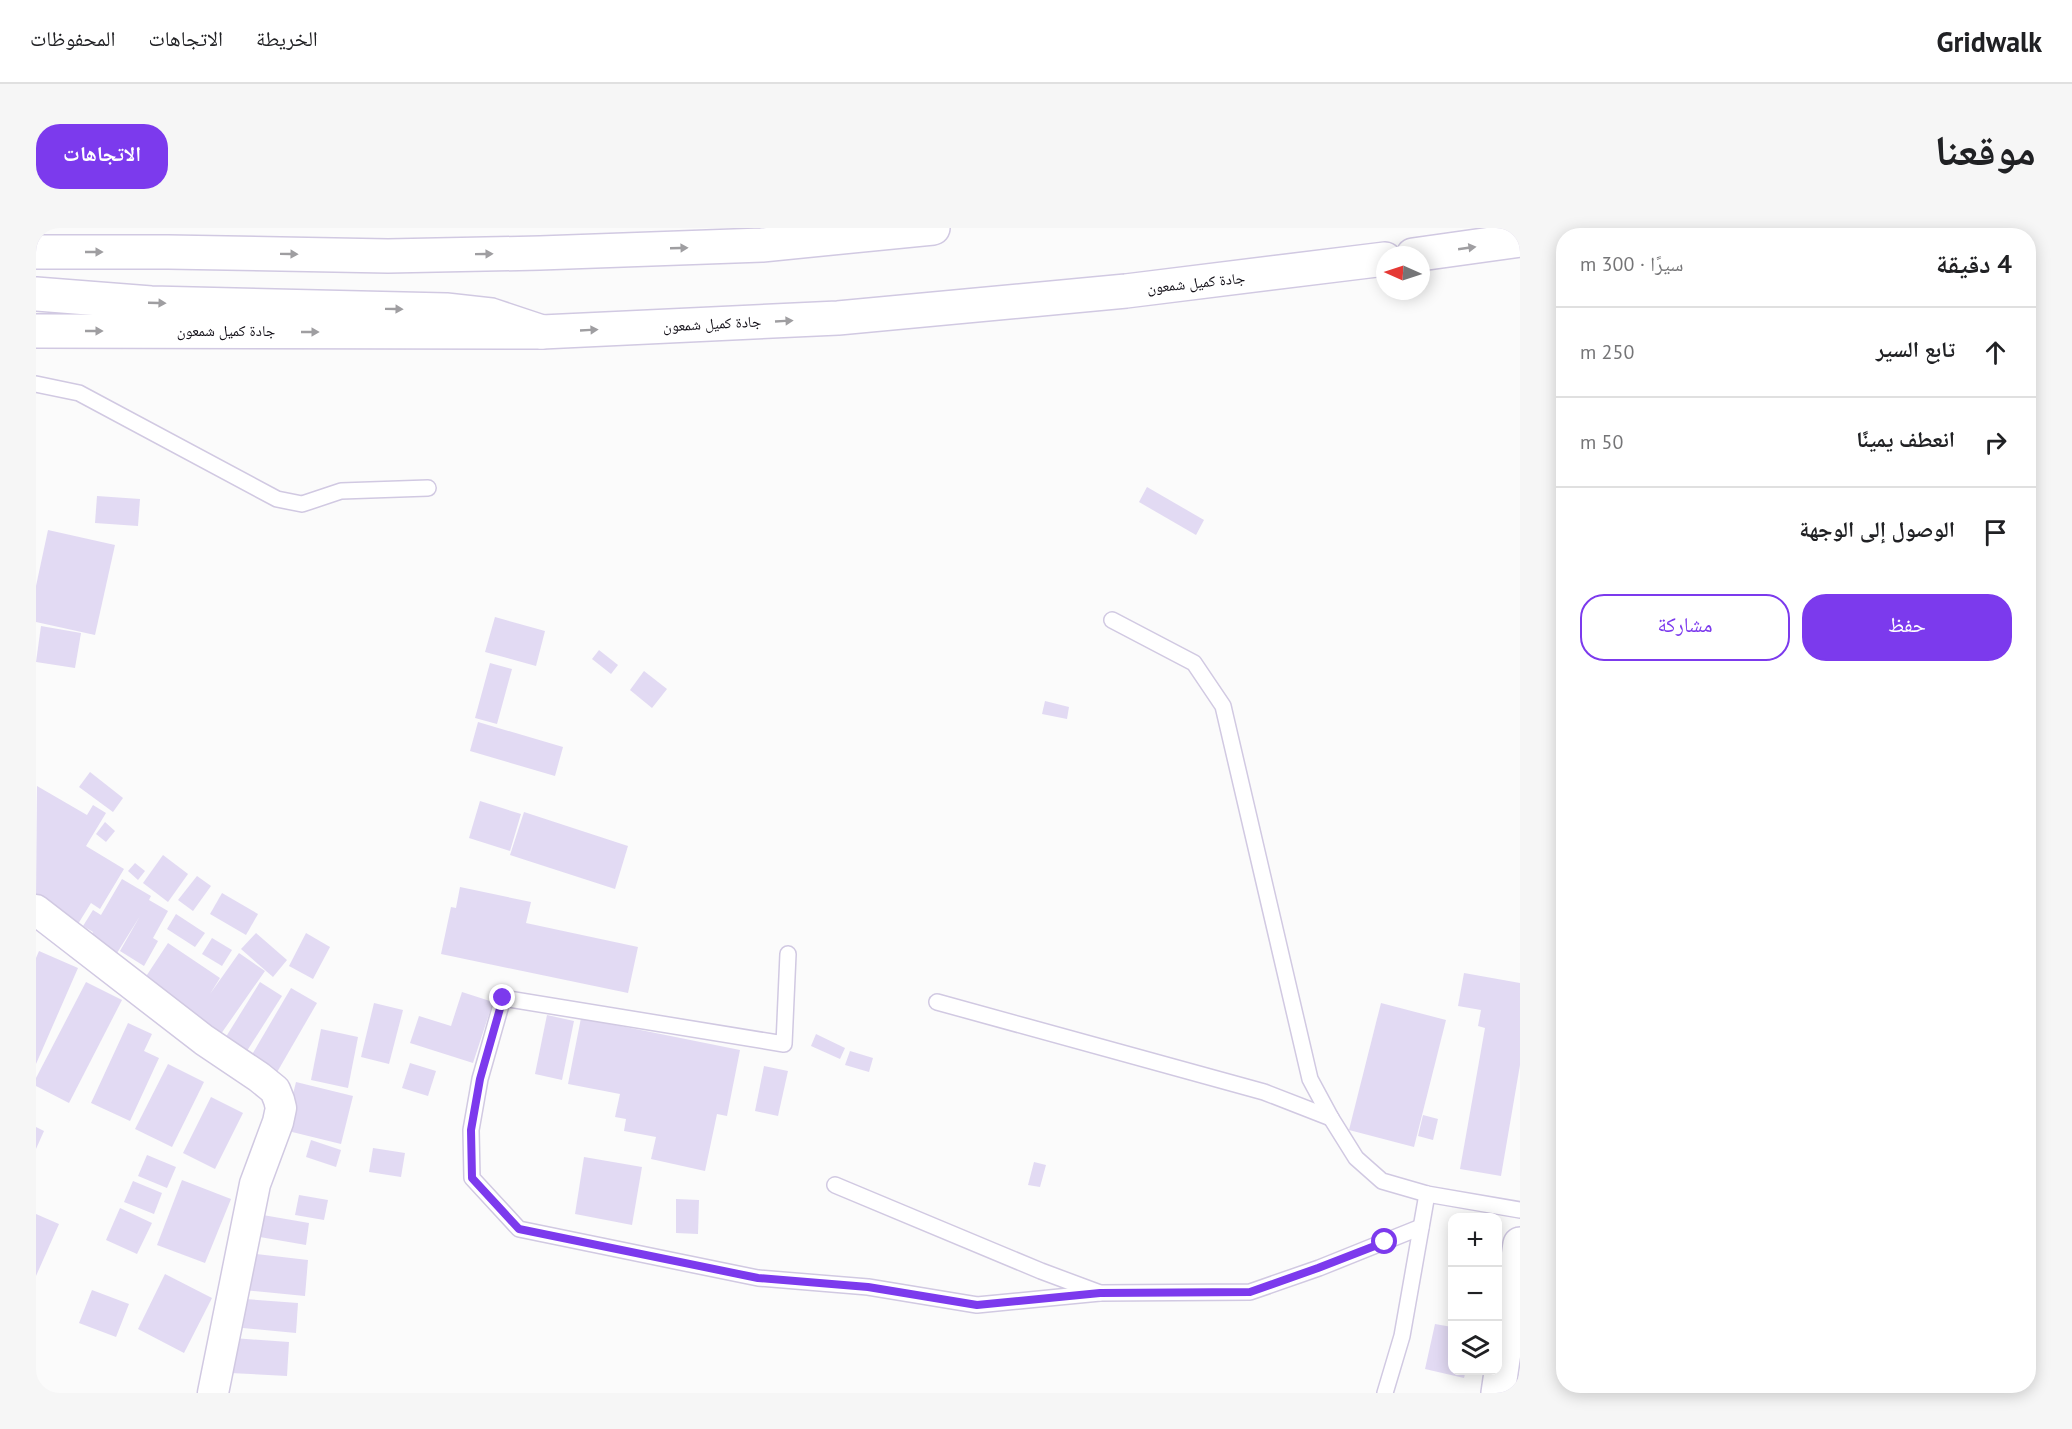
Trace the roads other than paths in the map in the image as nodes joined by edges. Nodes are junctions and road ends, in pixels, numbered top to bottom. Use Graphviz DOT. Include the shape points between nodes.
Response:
graph roads {
  1 [pos="933,228"];
  2 [pos="1520,240"];
  3 [pos="36,252"];
  4 [pos="1430,253"];
  5 [pos="1376,260"];
  6 [pos="36,294"];
  7 [pos="36,331"];
  8 [pos="542,332"];
  9 [pos="36,384"];
  10 [pos="428,488"];
  11 [pos="1112,620"];
  12 [pos="36,910"];
  13 [pos="788,954"];
  14 [pos="937,1002"];
  15 [pos="1331,1118"];
  16 [pos="835,1185"];
  17 [pos="1427,1194"];
  18 [pos="1520,1210"];
  19 [pos="1421,1227"];
  20 [pos="1520,1244"];
  21 [pos="1100,1293"];
  22 [pos="213,1393"];
  23 [pos="1385,1393"];
  24 [pos="1498,1393"];
  3 -- 1 [label="main road, one-way" via="388,256 540,253 762,245"];
  4 -- 2 [label="main road, one-way"];
  8 -- 5 [label="main road, جادة كميل شمعون, one-way" via="838,318 1126,291"];
  6 -- 8 [label="main road, one-way" via="151,303 446,310 491,315"];
  7 -- 8 [label="main road, جادة كميل شمعون, one-way"];
  9 -- 10 [label="lane" via="79,393 277,500 302,504 341,491"];
  11 -- 15 [label="lane" via="1194,663 1223,706 1310,1079"];
  12 -- 22 [label="street" via="204,1040 259,1077 275,1090 279,1100 278,1122 255,1184"];
  13 -- 21 [label="lane" via="784,1044 503,998 472,1119 472,1178 519,1229 758,1278 868,1287 977,1305"];
  14 -- 15 [label="lane" via="1264,1092"];
  15 -- 17 [label="lane" via="1356,1158 1382,1181"];
  16 -- 21 [label="lane"];
  17 -- 18 [label="lane"];
  17 -- 19 [label="lane"];
  19 -- 21 [label="lane" via="1250,1292"];
  19 -- 23 [label="lane" via="1402,1336"];
  20 -- 24 [label="main road"];
}
